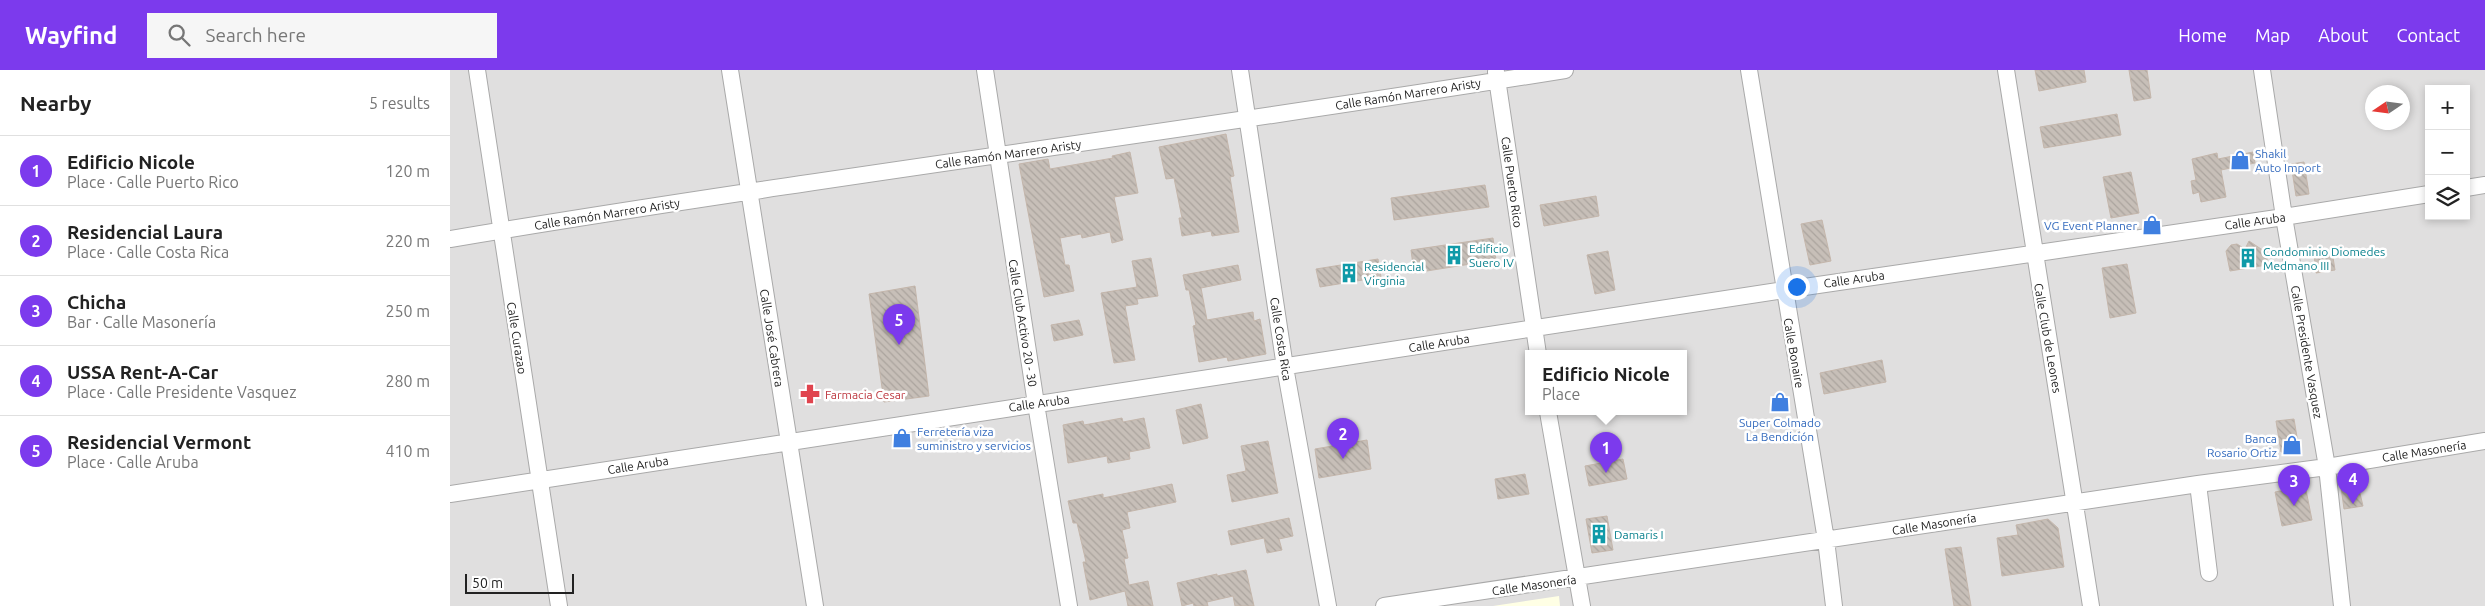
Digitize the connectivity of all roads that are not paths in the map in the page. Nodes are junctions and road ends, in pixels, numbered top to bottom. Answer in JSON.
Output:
{"nodes":[{"id":1,"x":477,"y":70,"type":"edge"},
{"id":2,"x":730,"y":70,"type":"edge"},
{"id":3,"x":985,"y":70,"type":"edge"},
{"id":4,"x":1240,"y":70,"type":"edge"},
{"id":5,"x":1565,"y":70,"type":"edge"},
{"id":6,"x":1749,"y":70,"type":"edge"},
{"id":7,"x":2006,"y":70,"type":"edge"},
{"id":8,"x":2262,"y":70,"type":"edge"},
{"id":9,"x":1496,"y":76,"type":"edge"},
{"id":10,"x":1248,"y":118,"type":"junction"},
{"id":11,"x":998,"y":156,"type":"junction"},
{"id":12,"x":2485,"y":184,"type":"edge"},
{"id":13,"x":2470,"y":187,"type":"edge"},
{"id":14,"x":748,"y":191,"type":"junction"},
{"id":15,"x":2425,"y":195,"type":"edge"},
{"id":16,"x":2284,"y":217,"type":"junction"},
{"id":17,"x":501,"y":231,"type":"junction"},
{"id":18,"x":450,"y":239,"type":"edge"},
{"id":19,"x":2034,"y":254,"type":"junction"},
{"id":20,"x":1784,"y":290,"type":"junction"},
{"id":21,"x":1534,"y":328,"type":"junction"},
{"id":22,"x":1537,"y":350,"type":"edge"},
{"id":23,"x":1285,"y":367,"type":"junction"},
{"id":24,"x":1036,"y":404,"type":"junction"},
{"id":25,"x":1549,"y":415,"type":"edge"},
{"id":26,"x":789,"y":441,"type":"junction"},
{"id":27,"x":2485,"y":441,"type":"edge"},
{"id":28,"x":2327,"y":467,"type":"junction"},
{"id":29,"x":539,"y":480,"type":"junction"},
{"id":30,"x":2198,"y":484,"type":"junction"},
{"id":31,"x":450,"y":494,"type":"edge"},
{"id":32,"x":2076,"y":503,"type":"junction"},
{"id":33,"x":1826,"y":540,"type":"junction"},
{"id":34,"x":2209,"y":573,"type":"dead end"},
{"id":35,"x":1578,"y":578,"type":"junction"},
{"id":36,"x":559,"y":606,"type":"edge"},
{"id":37,"x":815,"y":606,"type":"edge"},
{"id":38,"x":1070,"y":606,"type":"edge"},
{"id":39,"x":1328,"y":606,"type":"edge"},
{"id":40,"x":1384,"y":606,"type":"edge"},
{"id":41,"x":1582,"y":606,"type":"edge"},
{"id":42,"x":1834,"y":606,"type":"edge"},
{"id":43,"x":2091,"y":606,"type":"edge"},
{"id":44,"x":2342,"y":606,"type":"edge"}],
"edges":[{"from":1,"to":17,"type":"street","name":"Calle Curazao"},
{"from":2,"to":14,"type":"street","name":"Calle José Cabrera"},
{"from":3,"to":11,"type":"street","name":"Calle Club Activo 20 - 30"},
{"from":4,"to":10,"type":"street","name":"Calle Costa Rica"},
{"from":5,"to":9,"type":"street","name":"Calle Ramón Marrero Aristy"},
{"from":6,"to":20,"type":"street","name":"Calle Bonaire"},
{"from":7,"to":19,"type":"street","name":"Calle Club de Leones"},
{"from":8,"to":16,"type":"street","name":"Calle Presidente Vasquez"},
{"from":9,"to":10,"type":"street","name":"Calle Ramón Marrero Aristy"},
{"from":9,"to":21,"type":"street","name":"Calle Puerto Rico"},
{"from":10,"to":11,"type":"street","name":"Calle Ramón Marrero Aristy"},
{"from":10,"to":23,"type":"street","name":"Calle Costa Rica"},
{"from":11,"to":14,"type":"street","name":"Calle Ramón Marrero Aristy"},
{"from":11,"to":24,"type":"street","name":"Calle Club Activo 20 - 30"},
{"from":12,"to":13,"type":"street"},
{"from":14,"to":17,"type":"street","name":"Calle Ramón Marrero Aristy"},
{"from":14,"to":26,"type":"street","name":"Calle José Cabrera"},
{"from":15,"to":16,"type":"street","name":"Calle Aruba"},
{"from":16,"to":19,"type":"street","name":"Calle Aruba"},
{"from":16,"to":28,"type":"street","name":"Calle Presidente Vasquez"},
{"from":17,"to":18,"type":"street","name":"Calle Ramón Marrero Aristy"},
{"from":17,"to":29,"type":"street","name":"Calle Curazao"},
{"from":19,"to":20,"type":"street","name":"Calle Aruba"},
{"from":19,"to":32,"type":"street","name":"Calle Club de Leones"},
{"from":20,"to":21,"type":"street","name":"Calle Aruba"},
{"from":20,"to":33,"type":"street","name":"Calle Bonaire"},
{"from":21,"to":22,"type":"street","name":"Calle Puerto Rico"},
{"from":21,"to":23,"type":"street","name":"Calle Aruba"},
{"from":23,"to":24,"type":"street","name":"Calle Aruba"},
{"from":23,"to":39,"type":"street","name":"Calle Costa Rica"},
{"from":24,"to":26,"type":"street","name":"Calle Aruba"},
{"from":24,"to":38,"type":"street","name":"Calle Club Activo 20 - 30"},
{"from":25,"to":35,"type":"street"},
{"from":26,"to":29,"type":"street","name":"Calle Aruba"},
{"from":26,"to":37,"type":"street","name":"Calle José Cabrera"},
{"from":27,"to":28,"type":"street","name":"Calle Masonería"},
{"from":28,"to":30,"type":"street","name":"Calle Masonería"},
{"from":28,"to":44,"type":"street","name":"Calle Presidente Vasquez"},
{"from":29,"to":31,"type":"street","name":"Calle Aruba"},
{"from":29,"to":36,"type":"street","name":"Calle Curazao"},
{"from":30,"to":32,"type":"street","name":"Calle Masonería"},
{"from":30,"to":34,"type":"street"},
{"from":32,"to":33,"type":"street","name":"Calle Masonería"},
{"from":32,"to":43,"type":"street","name":"Calle Club de Leones"},
{"from":33,"to":35,"type":"street","name":"Calle Masonería"},
{"from":33,"to":42,"type":"street","name":"Calle Bonaire"},
{"from":35,"to":40,"type":"street","name":"Calle Masonería"},
{"from":35,"to":41,"type":"street"}]}
